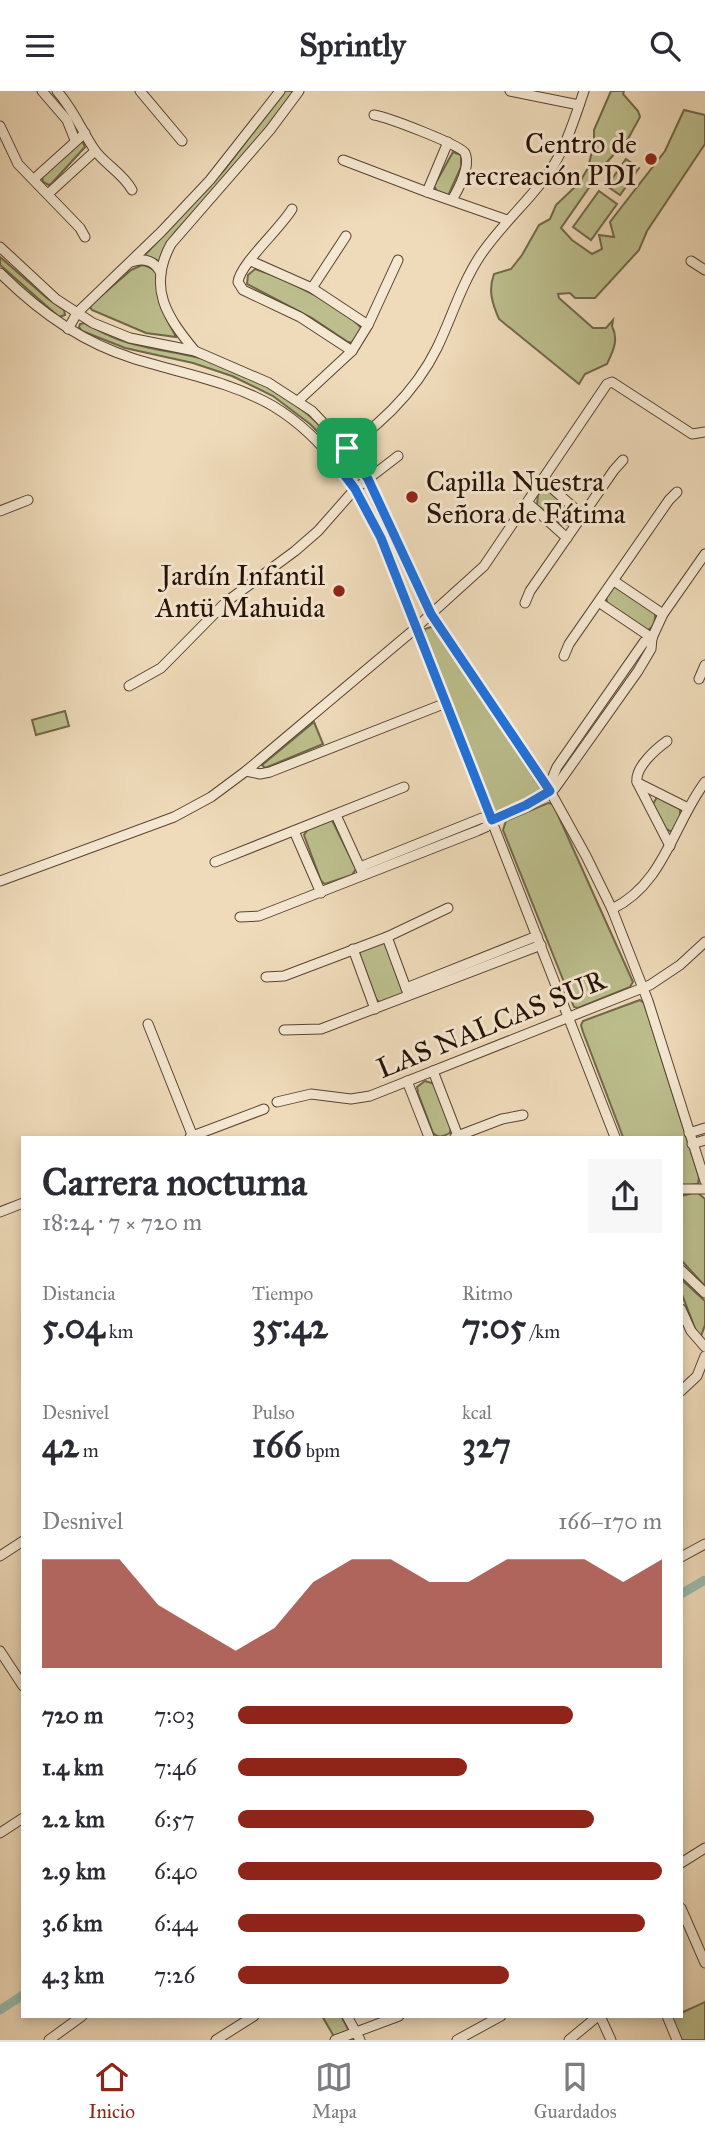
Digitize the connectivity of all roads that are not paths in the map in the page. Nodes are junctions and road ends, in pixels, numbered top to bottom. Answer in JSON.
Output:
{"nodes":[{"id":1,"x":42,"y":91,"type":"edge"},
{"id":2,"x":57,"y":91,"type":"edge"},
{"id":3,"x":140,"y":91,"type":"edge"},
{"id":4,"x":280,"y":91,"type":"edge"},
{"id":5,"x":299,"y":91,"type":"edge"},
{"id":6,"x":510,"y":91,"type":"edge"},
{"id":7,"x":584,"y":91,"type":"edge"},
{"id":8,"x":579,"y":104,"type":"junction"},
{"id":9,"x":374,"y":115,"type":"dead end"},
{"id":10,"x":0,"y":126,"type":"edge"},
{"id":11,"x":85,"y":133,"type":"junction"},
{"id":12,"x":75,"y":140,"type":"junction"},
{"id":13,"x":182,"y":141,"type":"dead end"},
{"id":14,"x":448,"y":142,"type":"junction"},
{"id":15,"x":95,"y":151,"type":"junction"},
{"id":16,"x":343,"y":159,"type":"dead end"},
{"id":17,"x":34,"y":179,"type":"junction"},
{"id":18,"x":132,"y":190,"type":"dead end"},
{"id":19,"x":427,"y":192,"type":"junction"},
{"id":20,"x":48,"y":194,"type":"junction"},
{"id":21,"x":452,"y":200,"type":"junction"},
{"id":22,"x":292,"y":209,"type":"dead end"},
{"id":23,"x":507,"y":220,"type":"junction"},
{"id":24,"x":346,"y":236,"type":"dead end"},
{"id":25,"x":85,"y":237,"type":"dead end"},
{"id":26,"x":0,"y":247,"type":"edge"},
{"id":27,"x":251,"y":261,"type":"junction"},
{"id":28,"x":398,"y":261,"type":"dead end"},
{"id":29,"x":691,"y":261,"type":"dead end"},
{"id":30,"x":130,"y":262,"type":"junction"},
{"id":31,"x":705,"y":270,"type":"edge"},
{"id":32,"x":0,"y":273,"type":"edge"},
{"id":33,"x":161,"y":274,"type":"junction"},
{"id":34,"x":312,"y":288,"type":"junction"},
{"id":35,"x":77,"y":313,"type":"junction"},
{"id":36,"x":368,"y":325,"type":"junction"},
{"id":37,"x":68,"y":329,"type":"junction"},
{"id":38,"x":195,"y":351,"type":"junction"},
{"id":39,"x":352,"y":351,"type":"junction"},
{"id":40,"x":298,"y":401,"type":"junction"},
{"id":41,"x":705,"y":432,"type":"edge"},
{"id":42,"x":347,"y":448,"type":"junction"},
{"id":43,"x":398,"y":456,"type":"dead end"},
{"id":44,"x":331,"y":457,"type":"junction"},
{"id":45,"x":623,"y":460,"type":"dead end"},
{"id":46,"x":368,"y":479,"type":"junction"},
{"id":47,"x":542,"y":480,"type":"junction"},
{"id":48,"x":355,"y":489,"type":"junction"},
{"id":49,"x":677,"y":492,"type":"dead end"},
{"id":50,"x":27,"y":501,"type":"dead end"},
{"id":51,"x":528,"y":503,"type":"junction"},
{"id":52,"x":0,"y":511,"type":"edge"},
{"id":53,"x":583,"y":516,"type":"junction"},
{"id":54,"x":567,"y":538,"type":"junction"},
{"id":55,"x":705,"y":554,"type":"edge"},
{"id":56,"x":614,"y":582,"type":"junction"},
{"id":57,"x":525,"y":603,"type":"dead end"},
{"id":58,"x":600,"y":603,"type":"junction"},
{"id":59,"x":431,"y":614,"type":"junction"},
{"id":60,"x":663,"y":614,"type":"junction"},
{"id":61,"x":416,"y":627,"type":"junction"},
{"id":62,"x":652,"y":638,"type":"junction"},
{"id":63,"x":564,"y":656,"type":"dead end"},
{"id":64,"x":705,"y":665,"type":"edge"},
{"id":65,"x":699,"y":679,"type":"dead end"},
{"id":66,"x":129,"y":686,"type":"dead end"},
{"id":67,"x":446,"y":703,"type":"junction"},
{"id":68,"x":667,"y":741,"type":"dead end"},
{"id":69,"x":246,"y":771,"type":"junction"},
{"id":70,"x":637,"y":782,"type":"junction"},
{"id":71,"x":705,"y":782,"type":"edge"},
{"id":72,"x":404,"y":787,"type":"dead end"},
{"id":73,"x":550,"y":791,"type":"junction"},
{"id":74,"x":688,"y":807,"type":"junction"},
{"id":75,"x":336,"y":815,"type":"junction"},
{"id":76,"x":492,"y":820,"type":"junction"},
{"id":77,"x":295,"y":831,"type":"junction"},
{"id":78,"x":670,"y":846,"type":"junction"},
{"id":79,"x":215,"y":862,"type":"dead end"},
{"id":80,"x":362,"y":872,"type":"junction"},
{"id":81,"x":0,"y":881,"type":"edge"},
{"id":82,"x":321,"y":893,"type":"junction"},
{"id":83,"x":448,"y":908,"type":"dead end"},
{"id":84,"x":611,"y":909,"type":"junction"},
{"id":85,"x":240,"y":917,"type":"dead end"},
{"id":86,"x":387,"y":937,"type":"junction"},
{"id":87,"x":539,"y":941,"type":"junction"},
{"id":88,"x":705,"y":941,"type":"edge"},
{"id":89,"x":353,"y":949,"type":"junction"},
{"id":90,"x":266,"y":977,"type":"dead end"},
{"id":91,"x":643,"y":988,"type":"junction"},
{"id":92,"x":407,"y":992,"type":"junction"},
{"id":93,"x":376,"y":1009,"type":"junction"},
{"id":94,"x":569,"y":1017,"type":"junction"},
{"id":95,"x":148,"y":1024,"type":"dead end"},
{"id":96,"x":284,"y":1030,"type":"dead end"},
{"id":97,"x":433,"y":1071,"type":"junction"},
{"id":98,"x":407,"y":1081,"type":"junction"},
{"id":99,"x":278,"y":1102,"type":"dead end"},
{"id":100,"x":264,"y":1109,"type":"dead end"},
{"id":101,"x":523,"y":1115,"type":"dead end"},
{"id":102,"x":705,"y":1128,"type":"edge"},
{"id":103,"x":689,"y":1133,"type":"junction"},
{"id":104,"x":191,"y":1136,"type":"edge"},
{"id":105,"x":194,"y":1136,"type":"edge"},
{"id":106,"x":429,"y":1136,"type":"edge"},
{"id":107,"x":457,"y":1136,"type":"edge"},
{"id":108,"x":460,"y":1136,"type":"edge"},
{"id":109,"x":615,"y":1136,"type":"edge"},
{"id":110,"x":705,"y":1140,"type":"edge"},
{"id":111,"x":692,"y":1144,"type":"junction"},
{"id":112,"x":705,"y":1181,"type":"edge"},
{"id":113,"x":683,"y":1189,"type":"edge"},
{"id":114,"x":705,"y":1189,"type":"edge"},
{"id":115,"x":21,"y":1204,"type":"edge"},
{"id":116,"x":0,"y":1212,"type":"edge"},
{"id":117,"x":683,"y":1272,"type":"edge"},
{"id":118,"x":705,"y":1293,"type":"edge"},
{"id":119,"x":684,"y":1326,"type":"edge"},
{"id":120,"x":705,"y":1347,"type":"edge"},
{"id":121,"x":705,"y":1356,"type":"edge"},
{"id":122,"x":683,"y":1389,"type":"edge"},
{"id":123,"x":21,"y":1542,"type":"edge"},
{"id":124,"x":705,"y":1544,"type":"edge"},
{"id":125,"x":0,"y":1556,"type":"edge"},
{"id":126,"x":683,"y":1556,"type":"edge"},
{"id":127,"x":0,"y":1651,"type":"edge"},
{"id":128,"x":21,"y":1683,"type":"edge"},
{"id":129,"x":21,"y":1819,"type":"edge"},
{"id":130,"x":0,"y":1833,"type":"edge"},
{"id":131,"x":705,"y":1848,"type":"edge"},
{"id":132,"x":683,"y":1862,"type":"edge"},
{"id":133,"x":683,"y":1913,"type":"edge"},
{"id":134,"x":705,"y":1963,"type":"edge"},
{"id":135,"x":79,"y":2018,"type":"edge"},
{"id":136,"x":251,"y":2018,"type":"edge"},
{"id":137,"x":348,"y":2018,"type":"edge"},
{"id":138,"x":395,"y":2018,"type":"edge"},
{"id":139,"x":497,"y":2018,"type":"edge"},
{"id":140,"x":596,"y":2018,"type":"edge"},
{"id":141,"x":600,"y":2018,"type":"edge"},
{"id":142,"x":668,"y":2018,"type":"edge"},
{"id":143,"x":358,"y":2036,"type":"edge"},
{"id":144,"x":49,"y":2040,"type":"edge"},
{"id":145,"x":216,"y":2040,"type":"edge"},
{"id":146,"x":335,"y":2040,"type":"edge"},
{"id":147,"x":457,"y":2040,"type":"edge"},
{"id":148,"x":569,"y":2040,"type":"edge"},
{"id":149,"x":611,"y":2040,"type":"edge"},
{"id":150,"x":677,"y":2040,"type":"edge"}],
"edges":[{"from":1,"to":12,"type":"street"},
{"from":2,"to":11,"type":"street"},
{"from":3,"to":13,"type":"street"},
{"from":4,"to":30,"type":"street"},
{"from":5,"to":33,"type":"street"},
{"from":6,"to":8,"type":"street"},
{"from":7,"to":8,"type":"street"},
{"from":8,"to":23,"type":"street"},
{"from":9,"to":14,"type":"street"},
{"from":10,"to":17,"type":"street"},
{"from":11,"to":12,"type":"street"},
{"from":11,"to":15,"type":"street"},
{"from":12,"to":17,"type":"street"},
{"from":14,"to":19,"type":"street"},
{"from":14,"to":21,"type":"street"},
{"from":15,"to":18,"type":"street"},
{"from":15,"to":20,"type":"street"},
{"from":16,"to":19,"type":"street"},
{"from":17,"to":20,"type":"street"},
{"from":19,"to":21,"type":"street"},
{"from":20,"to":25,"type":"street"},
{"from":21,"to":23,"type":"street"},
{"from":22,"to":27,"type":"street"},
{"from":23,"to":42,"type":"street"},
{"from":24,"to":34,"type":"street"},
{"from":26,"to":35,"type":"street"},
{"from":27,"to":34,"type":"street"},
{"from":27,"to":39,"type":"street"},
{"from":28,"to":36,"type":"street"},
{"from":29,"to":31,"type":"street"},
{"from":30,"to":33,"type":"street"},
{"from":30,"to":35,"type":"street"},
{"from":32,"to":37,"type":"street"},
{"from":33,"to":38,"type":"street"},
{"from":34,"to":36,"type":"street"},
{"from":35,"to":37,"type":"street"},
{"from":35,"to":38,"type":"street"},
{"from":36,"to":39,"type":"street"},
{"from":37,"to":44,"type":"street"},
{"from":38,"to":40,"type":"street"},
{"from":39,"to":40,"type":"street"},
{"from":40,"to":42,"type":"street"},
{"from":41,"to":47,"type":"street"},
{"from":42,"to":44,"type":"street"},
{"from":42,"to":46,"type":"street"},
{"from":43,"to":46,"type":"street"},
{"from":44,"to":48,"type":"street"},
{"from":45,"to":53,"type":"street"},
{"from":46,"to":48,"type":"street"},
{"from":46,"to":59,"type":"street"},
{"from":47,"to":51,"type":"street"},
{"from":47,"to":53,"type":"street"},
{"from":48,"to":61,"type":"street"},
{"from":48,"to":66,"type":"street"},
{"from":49,"to":56,"type":"street"},
{"from":50,"to":52,"type":"street"},
{"from":51,"to":54,"type":"street"},
{"from":51,"to":59,"type":"street"},
{"from":53,"to":54,"type":"street"},
{"from":54,"to":57,"type":"street"},
{"from":55,"to":60,"type":"street"},
{"from":56,"to":58,"type":"street"},
{"from":56,"to":60,"type":"street"},
{"from":58,"to":62,"type":"street"},
{"from":58,"to":63,"type":"street"},
{"from":59,"to":61,"type":"street"},
{"from":59,"to":73,"type":"street"},
{"from":60,"to":62,"type":"street"},
{"from":61,"to":67,"type":"street"},
{"from":61,"to":69,"type":"street"},
{"from":62,"to":73,"type":"street"},
{"from":64,"to":65,"type":"street"},
{"from":67,"to":69,"type":"street"},
{"from":67,"to":76,"type":"street"},
{"from":68,"to":70,"type":"street"},
{"from":69,"to":81,"type":"street"},
{"from":70,"to":74,"type":"street"},
{"from":70,"to":78,"type":"street"},
{"from":71,"to":74,"type":"street"},
{"from":72,"to":75,"type":"street"},
{"from":73,"to":76,"type":"street"},
{"from":73,"to":84,"type":"street"},
{"from":74,"to":78,"type":"street"},
{"from":75,"to":77,"type":"street"},
{"from":75,"to":80,"type":"street"},
{"from":76,"to":80,"type":"street"},
{"from":76,"to":87,"type":"street"},
{"from":77,"to":79,"type":"street"},
{"from":77,"to":82,"type":"street"},
{"from":78,"to":84,"type":"street"},
{"from":80,"to":82,"type":"street"},
{"from":82,"to":85,"type":"street"},
{"from":83,"to":86,"type":"street"},
{"from":84,"to":91,"type":"street"},
{"from":86,"to":89,"type":"street"},
{"from":86,"to":92,"type":"street"},
{"from":87,"to":92,"type":"street"},
{"from":87,"to":94,"type":"street"},
{"from":88,"to":91,"type":"street","name":"LAS NALCAS SUR"},
{"from":89,"to":90,"type":"street"},
{"from":89,"to":93,"type":"street"},
{"from":91,"to":94,"type":"street","name":"LAS NALCAS SUR"},
{"from":91,"to":103,"type":"street"},
{"from":92,"to":93,"type":"street"},
{"from":93,"to":96,"type":"street"},
{"from":94,"to":97,"type":"street","name":"LAS NALCAS SUR"},
{"from":94,"to":109,"type":"street"},
{"from":95,"to":104,"type":"street"},
{"from":97,"to":98,"type":"street","name":"LAS NALCAS SUR"},
{"from":97,"to":107,"type":"street"},
{"from":98,"to":99,"type":"street","name":"LAS NALCAS SUR"},
{"from":98,"to":106,"type":"street"},
{"from":100,"to":105,"type":"street"},
{"from":101,"to":108,"type":"street"},
{"from":102,"to":103,"type":"street"},
{"from":103,"to":111,"type":"street"},
{"from":110,"to":111,"type":"street"},
{"from":111,"to":112,"type":"street"},
{"from":113,"to":114,"type":"street"},
{"from":115,"to":116,"type":"street"},
{"from":117,"to":118,"type":"street"},
{"from":119,"to":120,"type":"street"},
{"from":121,"to":122,"type":"street"},
{"from":123,"to":125,"type":"street"},
{"from":124,"to":126,"type":"street"},
{"from":127,"to":128,"type":"street"},
{"from":129,"to":130,"type":"street"},
{"from":131,"to":132,"type":"street"},
{"from":133,"to":134,"type":"street"},
{"from":135,"to":144,"type":"street"},
{"from":136,"to":145,"type":"street"},
{"from":137,"to":143,"type":"street"},
{"from":138,"to":143,"type":"street"},
{"from":139,"to":147,"type":"street"},
{"from":140,"to":148,"type":"street"},
{"from":141,"to":149,"type":"street"},
{"from":142,"to":150,"type":"street"},
{"from":143,"to":146,"type":"street"}]}
